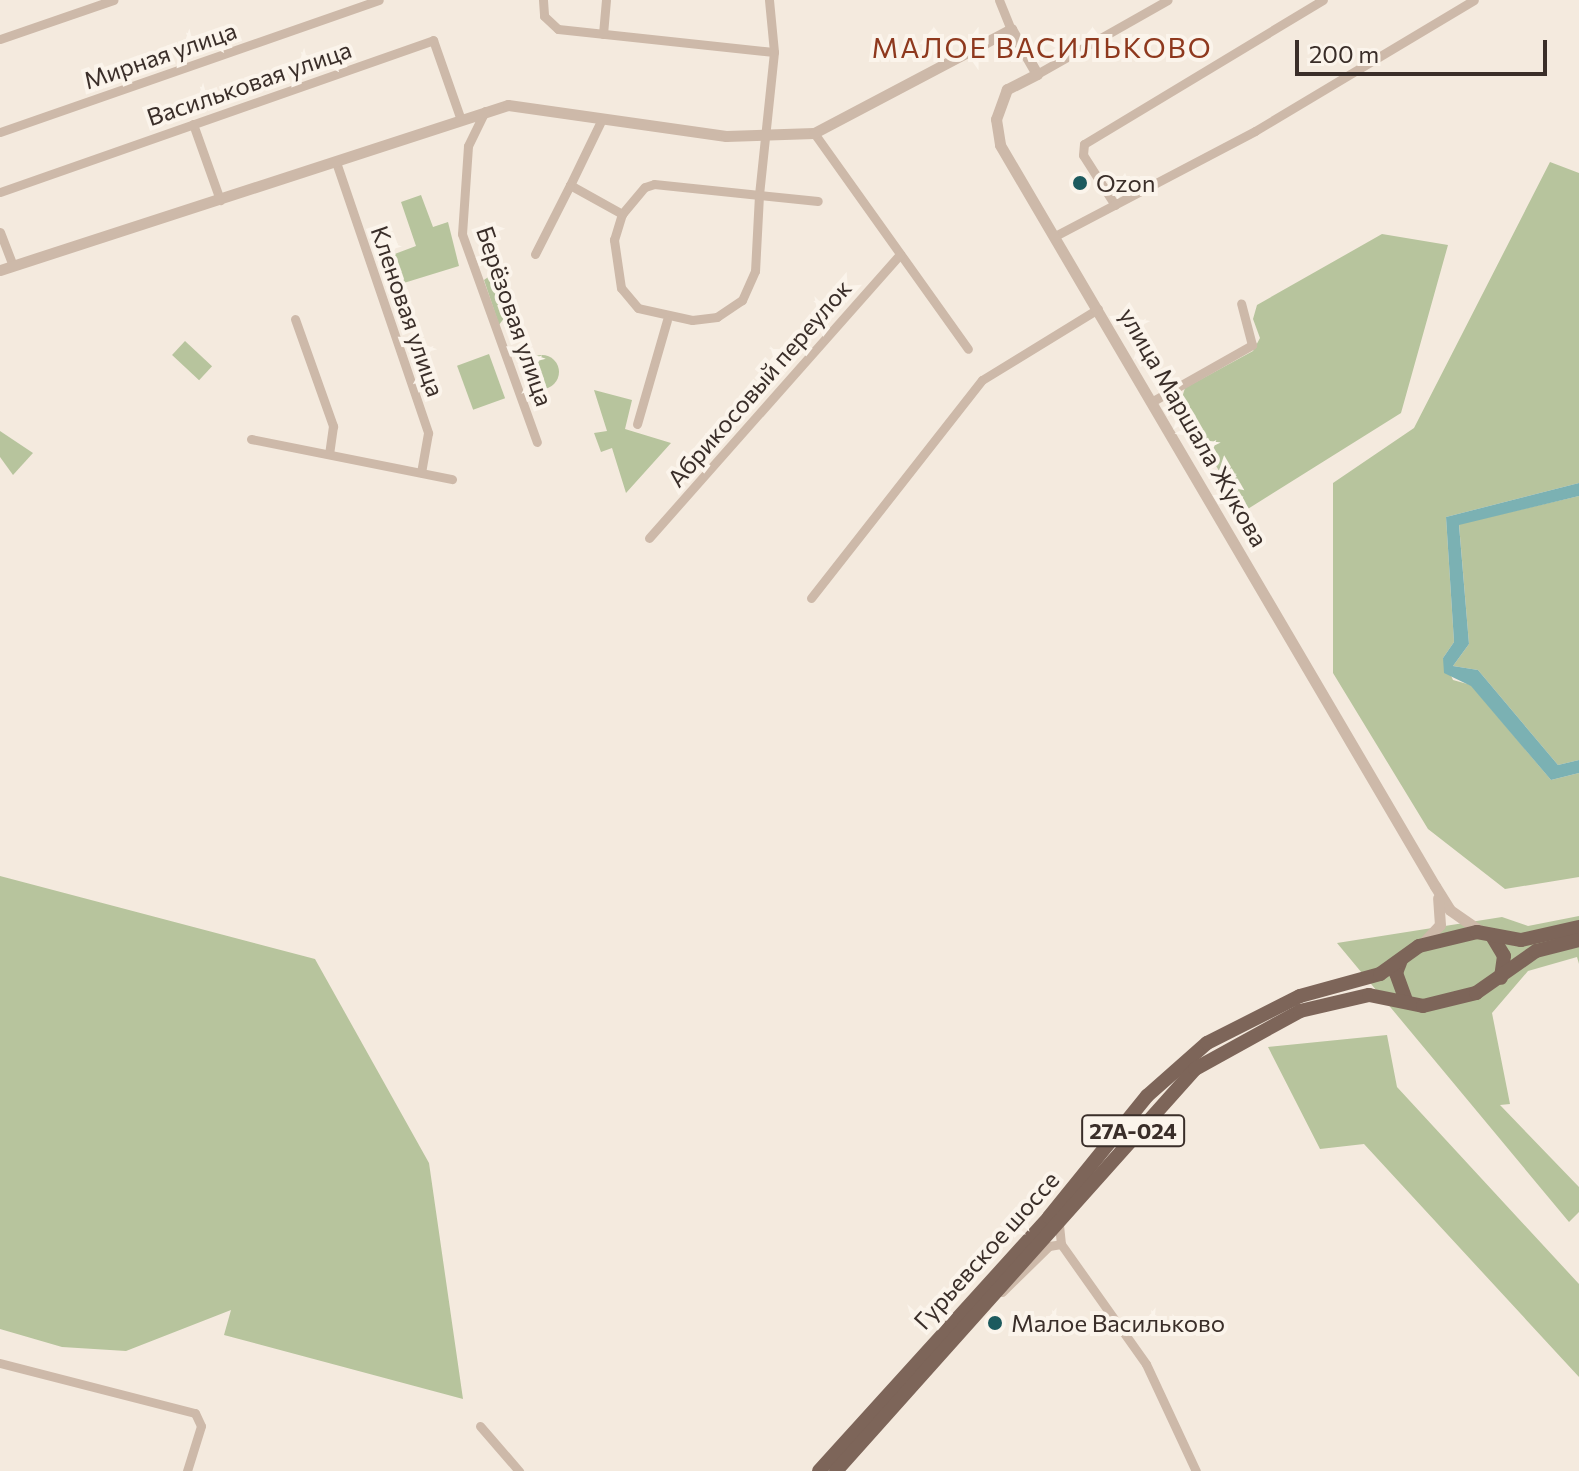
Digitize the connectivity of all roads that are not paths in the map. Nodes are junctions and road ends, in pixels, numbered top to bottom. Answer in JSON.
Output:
{"nodes":[{"id":1,"x":113,"y":0,"type":"edge"},
{"id":2,"x":379,"y":0,"type":"edge"},
{"id":3,"x":543,"y":0,"type":"edge"},
{"id":4,"x":606,"y":0,"type":"edge"},
{"id":5,"x":769,"y":0,"type":"edge"},
{"id":6,"x":999,"y":0,"type":"edge"},
{"id":7,"x":1168,"y":0,"type":"edge"},
{"id":8,"x":1323,"y":0,"type":"edge"},
{"id":9,"x":1474,"y":0,"type":"edge"},
{"id":10,"x":1011,"y":29,"type":"junction"},
{"id":11,"x":603,"y":34,"type":"junction"},
{"id":12,"x":0,"y":39,"type":"edge"},
{"id":13,"x":774,"y":52,"type":"junction"},
{"id":14,"x":1037,"y":74,"type":"junction"},
{"id":15,"x":485,"y":111,"type":"junction"},
{"id":16,"x":461,"y":120,"type":"junction"},
{"id":17,"x":601,"y":121,"type":"junction"},
{"id":18,"x":193,"y":124,"type":"junction"},
{"id":19,"x":0,"y":132,"type":"edge"},
{"id":20,"x":814,"y":133,"type":"junction"},
{"id":21,"x":765,"y":137,"type":"junction"},
{"id":22,"x":337,"y":165,"type":"junction"},
{"id":23,"x":570,"y":185,"type":"junction"},
{"id":24,"x":0,"y":192,"type":"edge"},
{"id":25,"x":759,"y":195,"type":"junction"},
{"id":26,"x":220,"y":200,"type":"junction"},
{"id":27,"x":818,"y":201,"type":"dead end"},
{"id":28,"x":1115,"y":205,"type":"junction"},
{"id":29,"x":622,"y":214,"type":"junction"},
{"id":30,"x":0,"y":232,"type":"edge"},
{"id":31,"x":1055,"y":236,"type":"junction"},
{"id":32,"x":535,"y":254,"type":"dead end"},
{"id":33,"x":900,"y":254,"type":"junction"},
{"id":34,"x":13,"y":266,"type":"junction"},
{"id":35,"x":0,"y":270,"type":"edge"},
{"id":36,"x":1241,"y":303,"type":"dead end"},
{"id":37,"x":1098,"y":309,"type":"junction"},
{"id":38,"x":295,"y":319,"type":"dead end"},
{"id":39,"x":667,"y":320,"type":"junction"},
{"id":40,"x":968,"y":349,"type":"dead end"},
{"id":41,"x":1153,"y":401,"type":"junction"},
{"id":42,"x":637,"y":424,"type":"dead end"},
{"id":43,"x":251,"y":439,"type":"dead end"},
{"id":44,"x":537,"y":442,"type":"dead end"},
{"id":45,"x":329,"y":453,"type":"junction"},
{"id":46,"x":421,"y":472,"type":"junction"},
{"id":47,"x":452,"y":479,"type":"dead end"},
{"id":48,"x":649,"y":538,"type":"dead end"},
{"id":49,"x":811,"y":598,"type":"dead end"},
{"id":50,"x":1435,"y":886,"type":"junction"},
{"id":51,"x":1579,"y":927,"type":"edge"},
{"id":52,"x":1488,"y":934,"type":"junction"},
{"id":53,"x":1579,"y":940,"type":"edge"},
{"id":54,"x":1419,"y":946,"type":"junction"},
{"id":55,"x":1401,"y":959,"type":"junction"},
{"id":56,"x":1501,"y":978,"type":"junction"},
{"id":57,"x":1406,"y":1000,"type":"junction"},
{"id":58,"x":1059,"y":1225,"type":"junction"},
{"id":59,"x":1061,"y":1244,"type":"junction"},
{"id":60,"x":1002,"y":1292,"type":"junction"},
{"id":61,"x":0,"y":1363,"type":"edge"},
{"id":62,"x":480,"y":1426,"type":"dead end"},
{"id":63,"x":187,"y":1471,"type":"edge"},
{"id":64,"x":519,"y":1471,"type":"edge"},
{"id":65,"x":819,"y":1471,"type":"edge"},
{"id":66,"x":836,"y":1471,"type":"edge"},
{"id":67,"x":1196,"y":1471,"type":"edge"}],
"edges":[{"from":1,"to":12,"type":"street"},
{"from":2,"to":19,"type":"street","name":"Мирная улица"},
{"from":3,"to":11,"type":"street"},
{"from":4,"to":11,"type":"street"},
{"from":5,"to":13,"type":"street"},
{"from":6,"to":10,"type":"street"},
{"from":7,"to":14,"type":"street"},
{"from":8,"to":28,"type":"street"},
{"from":9,"to":28,"type":"street"},
{"from":10,"to":14,"type":"street"},
{"from":10,"to":20,"type":"street"},
{"from":11,"to":13,"type":"street"},
{"from":13,"to":21,"type":"street"},
{"from":14,"to":31,"type":"street","name":"улица Маршала Жукова"},
{"from":15,"to":16,"type":"street"},
{"from":15,"to":17,"type":"street"},
{"from":15,"to":44,"type":"street","name":"Берёзовая улица"},
{"from":16,"to":18,"type":"street","name":"Васильковая улица"},
{"from":16,"to":22,"type":"street"},
{"from":17,"to":21,"type":"street"},
{"from":17,"to":23,"type":"street"},
{"from":18,"to":24,"type":"street","name":"Васильковая улица"},
{"from":18,"to":26,"type":"street"},
{"from":20,"to":21,"type":"street"},
{"from":20,"to":33,"type":"street"},
{"from":21,"to":25,"type":"street"},
{"from":22,"to":26,"type":"street"},
{"from":22,"to":46,"type":"street","name":"Кленовая улица"},
{"from":23,"to":29,"type":"street"},
{"from":23,"to":32,"type":"street"},
{"from":25,"to":27,"type":"street"},
{"from":25,"to":29,"type":"street"},
{"from":25,"to":39,"type":"street"},
{"from":26,"to":34,"type":"street"},
{"from":28,"to":31,"type":"street"},
{"from":29,"to":39,"type":"street"},
{"from":30,"to":34,"type":"street"},
{"from":31,"to":37,"type":"street","name":"улица Маршала Жукова"},
{"from":33,"to":40,"type":"street"},
{"from":33,"to":48,"type":"street","name":"Абрикосовый переулок"},
{"from":34,"to":35,"type":"street"},
{"from":36,"to":41,"type":"street"},
{"from":37,"to":41,"type":"street","name":"улица Маршала Жукова"},
{"from":37,"to":49,"type":"street"},
{"from":38,"to":45,"type":"street"},
{"from":39,"to":42,"type":"street"},
{"from":41,"to":50,"type":"street","name":"улица Маршала Жукова"},
{"from":43,"to":45,"type":"street"},
{"from":45,"to":46,"type":"street"},
{"from":46,"to":47,"type":"street"},
{"from":50,"to":52,"type":"street","name":"улица Маршала Жукова"},
{"from":50,"to":54,"type":"street","name":"улица Маршала Жукова"},
{"from":51,"to":52,"type":"main road","number":"27А-024"},
{"from":52,"to":54,"type":"main road","number":"27А-024"},
{"from":52,"to":56,"type":"main road"},
{"from":53,"to":56,"type":"main road","number":"27А-024"},
{"from":54,"to":55,"type":"main road","number":"27А-024"},
{"from":55,"to":57,"type":"main road"},
{"from":55,"to":65,"type":"main road","name":"Гурьевское шоссе","number":"27А-024"},
{"from":56,"to":57,"type":"main road","number":"27А-024"},
{"from":57,"to":58,"type":"main road","name":"Гурьевское шоссе","number":"27А-024"},
{"from":58,"to":59,"type":"street"},
{"from":58,"to":60,"type":"main road","name":"Гурьевское шоссе","number":"27А-024"},
{"from":59,"to":60,"type":"street"},
{"from":59,"to":67,"type":"street"},
{"from":60,"to":66,"type":"main road","name":"Гурьевское шоссе","number":"27А-024"},
{"from":61,"to":63,"type":"street"},
{"from":62,"to":64,"type":"street"}]}
